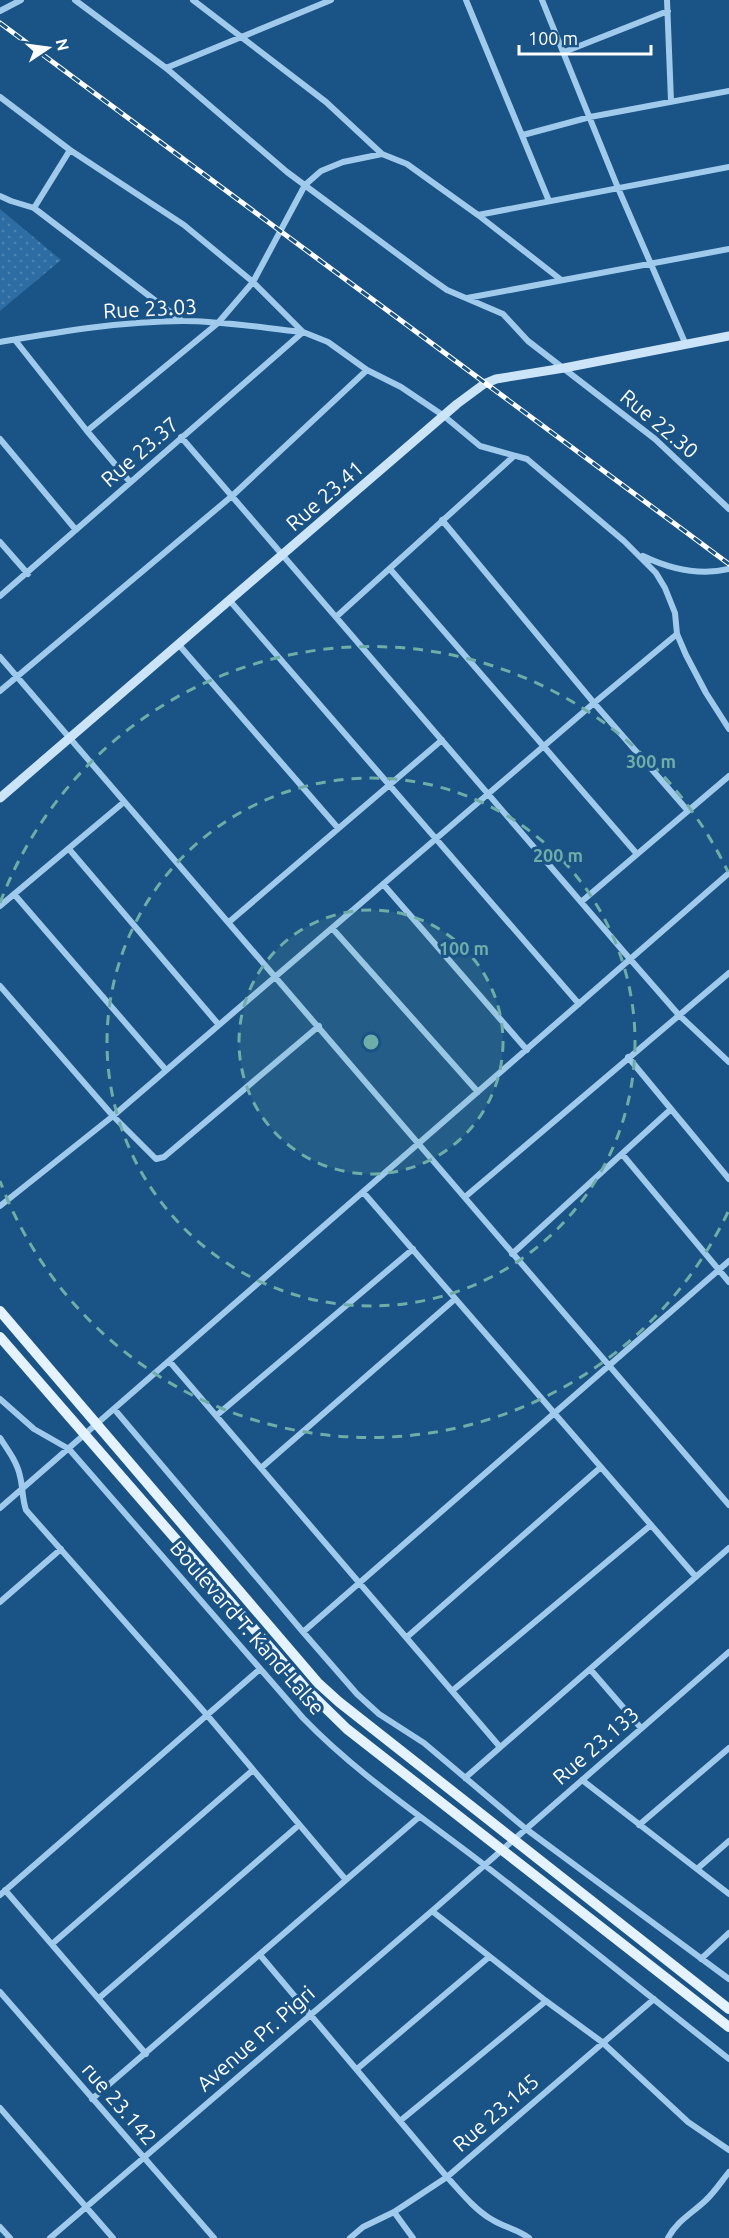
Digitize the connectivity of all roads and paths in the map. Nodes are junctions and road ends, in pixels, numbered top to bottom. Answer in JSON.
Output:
{"nodes":[{"id":1,"x":21,"y":0,"type":"edge"},
{"id":2,"x":75,"y":0,"type":"edge"},
{"id":3,"x":193,"y":0,"type":"edge"},
{"id":4,"x":331,"y":0,"type":"edge"},
{"id":5,"x":466,"y":0,"type":"edge"},
{"id":6,"x":543,"y":0,"type":"edge"},
{"id":7,"x":667,"y":0,"type":"edge"},
{"id":8,"x":315,"y":3,"type":"edge"},
{"id":9,"x":0,"y":11,"type":"edge"},
{"id":10,"x":668,"y":11,"type":"junction"},
{"id":11,"x":243,"y":36,"type":"junction"},
{"id":12,"x":564,"y":52,"type":"junction"},
{"id":13,"x":166,"y":68,"type":"junction"},
{"id":14,"x":729,"y":91,"type":"edge"},
{"id":15,"x":0,"y":97,"type":"edge"},
{"id":16,"x":672,"y":101,"type":"junction"},
{"id":17,"x":590,"y":117,"type":"junction"},
{"id":18,"x":524,"y":135,"type":"junction"},
{"id":19,"x":70,"y":150,"type":"junction"},
{"id":20,"x":382,"y":154,"type":"junction"},
{"id":21,"x":729,"y":166,"type":"edge"},
{"id":22,"x":305,"y":185,"type":"junction"},
{"id":23,"x":618,"y":188,"type":"junction"},
{"id":24,"x":0,"y":196,"type":"edge"},
{"id":25,"x":549,"y":201,"type":"junction"},
{"id":26,"x":34,"y":208,"type":"junction"},
{"id":27,"x":478,"y":215,"type":"junction"},
{"id":28,"x":729,"y":249,"type":"edge"},
{"id":29,"x":650,"y":264,"type":"junction"},
{"id":30,"x":560,"y":279,"type":"junction"},
{"id":31,"x":253,"y":282,"type":"junction"},
{"id":32,"x":465,"y":298,"type":"junction"},
{"id":33,"x":182,"y":321,"type":"junction"},
{"id":34,"x":218,"y":323,"type":"junction"},
{"id":35,"x":303,"y":332,"type":"junction"},
{"id":36,"x":729,"y":336,"type":"edge"},
{"id":37,"x":15,"y":340,"type":"junction"},
{"id":38,"x":0,"y":342,"type":"edge"},
{"id":39,"x":686,"y":345,"type":"junction"},
{"id":40,"x":564,"y":369,"type":"junction"},
{"id":41,"x":367,"y":370,"type":"junction"},
{"id":42,"x":444,"y":416,"type":"junction"},
{"id":43,"x":87,"y":431,"type":"junction"},
{"id":44,"x":181,"y":437,"type":"junction"},
{"id":45,"x":0,"y":439,"type":"edge"},
{"id":46,"x":514,"y":456,"type":"junction"},
{"id":47,"x":130,"y":482,"type":"junction"},
{"id":48,"x":232,"y":496,"type":"junction"},
{"id":49,"x":729,"y":509,"type":"edge"},
{"id":50,"x":442,"y":520,"type":"junction"},
{"id":51,"x":76,"y":530,"type":"junction"},
{"id":52,"x":0,"y":542,"type":"edge"},
{"id":53,"x":640,"y":555,"type":"junction"},
{"id":54,"x":283,"y":556,"type":"junction"},
{"id":55,"x":390,"y":569,"type":"junction"},
{"id":56,"x":729,"y":569,"type":"edge"},
{"id":57,"x":28,"y":574,"type":"junction"},
{"id":58,"x":0,"y":596,"type":"edge"},
{"id":59,"x":230,"y":601,"type":"junction"},
{"id":60,"x":336,"y":617,"type":"junction"},
{"id":61,"x":677,"y":634,"type":"junction"},
{"id":62,"x":179,"y":645,"type":"junction"},
{"id":63,"x":0,"y":657,"type":"edge"},
{"id":64,"x":17,"y":677,"type":"junction"},
{"id":65,"x":0,"y":691,"type":"edge"},
{"id":66,"x":594,"y":703,"type":"junction"},
{"id":67,"x":729,"y":729,"type":"edge"},
{"id":68,"x":69,"y":738,"type":"junction"},
{"id":69,"x":442,"y":740,"type":"junction"},
{"id":70,"x":543,"y":747,"type":"junction"},
{"id":71,"x":729,"y":776,"type":"edge"},
{"id":72,"x":389,"y":785,"type":"junction"},
{"id":73,"x":488,"y":794,"type":"junction"},
{"id":74,"x":0,"y":798,"type":"edge"},
{"id":75,"x":124,"y":802,"type":"junction"},
{"id":76,"x":688,"y":811,"type":"junction"},
{"id":77,"x":338,"y":828,"type":"junction"},
{"id":78,"x":436,"y":839,"type":"junction"},
{"id":79,"x":69,"y":849,"type":"junction"},
{"id":80,"x":637,"y":854,"type":"junction"},
{"id":81,"x":729,"y":873,"type":"edge"},
{"id":82,"x":383,"y":884,"type":"junction"},
{"id":83,"x":14,"y":894,"type":"junction"},
{"id":84,"x":581,"y":902,"type":"junction"},
{"id":85,"x":0,"y":906,"type":"edge"},
{"id":86,"x":229,"y":922,"type":"junction"},
{"id":87,"x":332,"y":928,"type":"junction"},
{"id":88,"x":630,"y":959,"type":"junction"},
{"id":89,"x":729,"y":973,"type":"edge"},
{"id":90,"x":275,"y":976,"type":"junction"},
{"id":91,"x":0,"y":986,"type":"edge"},
{"id":92,"x":579,"y":1004,"type":"junction"},
{"id":93,"x":678,"y":1014,"type":"junction"},
{"id":94,"x":219,"y":1025,"type":"junction"},
{"id":95,"x":319,"y":1026,"type":"junction"},
{"id":96,"x":527,"y":1050,"type":"junction"},
{"id":97,"x":628,"y":1057,"type":"junction"},
{"id":98,"x":729,"y":1062,"type":"edge"},
{"id":99,"x":166,"y":1070,"type":"junction"},
{"id":100,"x":478,"y":1092,"type":"junction"},
{"id":101,"x":670,"y":1110,"type":"junction"},
{"id":102,"x":113,"y":1116,"type":"junction"},
{"id":103,"x":418,"y":1144,"type":"junction"},
{"id":104,"x":622,"y":1154,"type":"junction"},
{"id":105,"x":729,"y":1179,"type":"edge"},
{"id":106,"x":363,"y":1192,"type":"junction"},
{"id":107,"x":465,"y":1197,"type":"junction"},
{"id":108,"x":0,"y":1206,"type":"edge"},
{"id":109,"x":413,"y":1250,"type":"junction"},
{"id":110,"x":512,"y":1254,"type":"junction"},
{"id":111,"x":729,"y":1261,"type":"edge"},
{"id":112,"x":719,"y":1270,"type":"junction"},
{"id":113,"x":729,"y":1282,"type":"edge"},
{"id":114,"x":455,"y":1299,"type":"junction"},
{"id":115,"x":0,"y":1311,"type":"edge"},
{"id":116,"x":0,"y":1337,"type":"edge"},
{"id":117,"x":170,"y":1362,"type":"junction"},
{"id":118,"x":609,"y":1366,"type":"junction"},
{"id":119,"x":0,"y":1399,"type":"edge"},
{"id":120,"x":115,"y":1410,"type":"junction"},
{"id":121,"x":554,"y":1413,"type":"junction"},
{"id":122,"x":217,"y":1415,"type":"junction"},
{"id":123,"x":98,"y":1425,"type":"junction"},
{"id":124,"x":85,"y":1436,"type":"junction"},
{"id":125,"x":0,"y":1438,"type":"edge"},
{"id":126,"x":69,"y":1449,"type":"junction"},
{"id":127,"x":601,"y":1467,"type":"junction"},
{"id":128,"x":261,"y":1468,"type":"junction"},
{"id":129,"x":22,"y":1490,"type":"junction"},
{"id":130,"x":729,"y":1505,"type":"edge"},
{"id":131,"x":0,"y":1508,"type":"edge"},
{"id":132,"x":651,"y":1525,"type":"junction"},
{"id":133,"x":729,"y":1548,"type":"edge"},
{"id":134,"x":61,"y":1549,"type":"junction"},
{"id":135,"x":696,"y":1577,"type":"junction"},
{"id":136,"x":360,"y":1583,"type":"junction"},
{"id":137,"x":0,"y":1602,"type":"edge"},
{"id":138,"x":303,"y":1632,"type":"junction"},
{"id":139,"x":406,"y":1637,"type":"junction"},
{"id":140,"x":729,"y":1652,"type":"edge"},
{"id":141,"x":260,"y":1669,"type":"junction"},
{"id":142,"x":590,"y":1669,"type":"junction"},
{"id":143,"x":452,"y":1691,"type":"junction"},
{"id":144,"x":207,"y":1715,"type":"junction"},
{"id":145,"x":641,"y":1728,"type":"junction"},
{"id":146,"x":500,"y":1747,"type":"junction"},
{"id":147,"x":729,"y":1748,"type":"edge"},
{"id":148,"x":253,"y":1770,"type":"junction"},
{"id":149,"x":465,"y":1778,"type":"junction"},
{"id":150,"x":582,"y":1780,"type":"junction"},
{"id":151,"x":419,"y":1817,"type":"junction"},
{"id":152,"x":299,"y":1825,"type":"junction"},
{"id":153,"x":639,"y":1825,"type":"junction"},
{"id":154,"x":526,"y":1829,"type":"junction"},
{"id":155,"x":513,"y":1840,"type":"junction"},
{"id":156,"x":729,"y":1841,"type":"edge"},
{"id":157,"x":503,"y":1850,"type":"junction"},
{"id":158,"x":484,"y":1865,"type":"junction"},
{"id":159,"x":698,"y":1869,"type":"junction"},
{"id":160,"x":346,"y":1880,"type":"junction"},
{"id":161,"x":2,"y":1893,"type":"edge"},
{"id":162,"x":729,"y":1894,"type":"edge"},
{"id":163,"x":432,"y":1911,"type":"junction"},
{"id":164,"x":729,"y":1933,"type":"edge"},
{"id":165,"x":52,"y":1944,"type":"junction"},
{"id":166,"x":260,"y":1955,"type":"junction"},
{"id":167,"x":489,"y":1957,"type":"junction"},
{"id":168,"x":701,"y":1959,"type":"junction"},
{"id":169,"x":729,"y":1979,"type":"edge"},
{"id":170,"x":0,"y":1992,"type":"edge"},
{"id":171,"x":99,"y":1998,"type":"junction"},
{"id":172,"x":654,"y":1999,"type":"junction"},
{"id":173,"x":546,"y":2001,"type":"junction"},
{"id":174,"x":729,"y":2009,"type":"edge"},
{"id":175,"x":310,"y":2014,"type":"junction"},
{"id":176,"x":729,"y":2027,"type":"edge"},
{"id":177,"x":602,"y":2042,"type":"junction"},
{"id":178,"x":146,"y":2054,"type":"junction"},
{"id":179,"x":729,"y":2059,"type":"edge"},
{"id":180,"x":357,"y":2069,"type":"junction"},
{"id":181,"x":92,"y":2099,"type":"junction"},
{"id":182,"x":0,"y":2108,"type":"edge"},
{"id":183,"x":400,"y":2121,"type":"junction"},
{"id":184,"x":729,"y":2150,"type":"edge"},
{"id":185,"x":144,"y":2157,"type":"junction"},
{"id":186,"x":729,"y":2172,"type":"edge"},
{"id":187,"x":447,"y":2177,"type":"junction"},
{"id":188,"x":87,"y":2206,"type":"junction"},
{"id":189,"x":394,"y":2212,"type":"junction"},
{"id":190,"x":0,"y":2227,"type":"edge"},
{"id":191,"x":10,"y":2238,"type":"edge"},
{"id":192,"x":50,"y":2238,"type":"edge"},
{"id":193,"x":113,"y":2238,"type":"edge"},
{"id":194,"x":214,"y":2238,"type":"edge"},
{"id":195,"x":350,"y":2238,"type":"edge"},
{"id":196,"x":413,"y":2238,"type":"edge"},
{"id":197,"x":529,"y":2238,"type":"edge"},
{"id":198,"x":668,"y":2238,"type":"edge"}],
"edges":[{"from":1,"to":9,"type":"street"},
{"from":2,"to":13,"type":"street","name":"Rue 22.30"},
{"from":3,"to":11,"type":"street"},
{"from":4,"to":8,"type":"street"},
{"from":5,"to":18,"type":"street"},
{"from":6,"to":12,"type":"street"},
{"from":7,"to":10,"type":"street"},
{"from":8,"to":11,"type":"street"},
{"from":10,"to":12,"type":"street"},
{"from":10,"to":16,"type":"street"},
{"from":11,"to":13,"type":"street"},
{"from":11,"to":20,"type":"street"},
{"from":12,"to":17,"type":"street"},
{"from":13,"to":22,"type":"street","name":"Rue 22.30"},
{"from":14,"to":16,"type":"street"},
{"from":15,"to":19,"type":"street"},
{"from":16,"to":17,"type":"street"},
{"from":17,"to":18,"type":"street"},
{"from":17,"to":23,"type":"street"},
{"from":18,"to":25,"type":"street"},
{"from":19,"to":26,"type":"street"},
{"from":19,"to":31,"type":"street"},
{"from":20,"to":22,"type":"street"},
{"from":20,"to":27,"type":"street"},
{"from":21,"to":23,"type":"street"},
{"from":22,"to":31,"type":"street"},
{"from":22,"to":32,"type":"street","name":"Rue 22.30"},
{"from":23,"to":25,"type":"street"},
{"from":23,"to":29,"type":"street"},
{"from":24,"to":26,"type":"street"},
{"from":25,"to":27,"type":"street"},
{"from":26,"to":33,"type":"street"},
{"from":27,"to":30,"type":"street"},
{"from":28,"to":29,"type":"street"},
{"from":29,"to":30,"type":"street"},
{"from":29,"to":39,"type":"street"},
{"from":30,"to":32,"type":"street"},
{"from":31,"to":34,"type":"street"},
{"from":31,"to":35,"type":"street"},
{"from":32,"to":40,"type":"street","name":"Rue 22.30"},
{"from":33,"to":34,"type":"street","name":"Rue 23.03"},
{"from":33,"to":37,"type":"street","name":"Rue 23.03"},
{"from":34,"to":35,"type":"street","name":"Rue 23.03"},
{"from":34,"to":43,"type":"street"},
{"from":35,"to":41,"type":"street"},
{"from":35,"to":44,"type":"street","name":"Rue 23.37"},
{"from":36,"to":39,"type":"street","name":"Rue 23.41"},
{"from":37,"to":38,"type":"street","name":"Rue 23.03"},
{"from":37,"to":43,"type":"street"},
{"from":39,"to":40,"type":"street","name":"Rue 23.41"},
{"from":40,"to":42,"type":"street","name":"Rue 23.41"},
{"from":40,"to":49,"type":"street","name":"Rue 22.30"},
{"from":41,"to":42,"type":"street"},
{"from":41,"to":48,"type":"street"},
{"from":42,"to":46,"type":"street"},
{"from":42,"to":54,"type":"street","name":"Rue 23.41"},
{"from":43,"to":47,"type":"street"},
{"from":44,"to":47,"type":"street","name":"Rue 23.37"},
{"from":44,"to":48,"type":"street"},
{"from":45,"to":51,"type":"street"},
{"from":46,"to":50,"type":"street"},
{"from":46,"to":53,"type":"street"},
{"from":47,"to":51,"type":"street","name":"Rue 23.37"},
{"from":48,"to":54,"type":"street"},
{"from":48,"to":64,"type":"street"},
{"from":50,"to":55,"type":"street"},
{"from":50,"to":66,"type":"street"},
{"from":51,"to":57,"type":"street","name":"Rue 23.37"},
{"from":52,"to":57,"type":"street"},
{"from":53,"to":56,"type":"street"},
{"from":53,"to":61,"type":"street"},
{"from":54,"to":59,"type":"street","name":"Rue 23.41"},
{"from":54,"to":60,"type":"street"},
{"from":55,"to":60,"type":"street"},
{"from":55,"to":70,"type":"street"},
{"from":57,"to":58,"type":"street","name":"Rue 23.37"},
{"from":59,"to":62,"type":"street","name":"Rue 23.41"},
{"from":59,"to":72,"type":"street"},
{"from":60,"to":69,"type":"street"},
{"from":61,"to":66,"type":"street"},
{"from":61,"to":67,"type":"street"},
{"from":62,"to":68,"type":"street","name":"Rue 23.41"},
{"from":62,"to":77,"type":"street"},
{"from":63,"to":64,"type":"street"},
{"from":64,"to":65,"type":"street"},
{"from":64,"to":68,"type":"street"},
{"from":66,"to":70,"type":"street"},
{"from":66,"to":76,"type":"street"},
{"from":68,"to":74,"type":"street","name":"Rue 23.41"},
{"from":68,"to":75,"type":"street"},
{"from":69,"to":72,"type":"street"},
{"from":69,"to":73,"type":"street"},
{"from":70,"to":73,"type":"street"},
{"from":70,"to":80,"type":"street"},
{"from":71,"to":76,"type":"street"},
{"from":72,"to":77,"type":"street"},
{"from":72,"to":78,"type":"street"},
{"from":73,"to":78,"type":"street"},
{"from":73,"to":84,"type":"street"},
{"from":75,"to":79,"type":"street"},
{"from":75,"to":86,"type":"street"},
{"from":76,"to":80,"type":"street"},
{"from":77,"to":86,"type":"street"},
{"from":78,"to":82,"type":"street"},
{"from":78,"to":92,"type":"street"},
{"from":79,"to":83,"type":"street"},
{"from":79,"to":94,"type":"street"},
{"from":80,"to":84,"type":"street"},
{"from":81,"to":88,"type":"street"},
{"from":82,"to":87,"type":"street"},
{"from":82,"to":96,"type":"street"},
{"from":83,"to":85,"type":"street"},
{"from":83,"to":99,"type":"street"},
{"from":84,"to":88,"type":"street"},
{"from":86,"to":90,"type":"street"},
{"from":87,"to":90,"type":"street"},
{"from":87,"to":100,"type":"street"},
{"from":88,"to":92,"type":"street"},
{"from":88,"to":93,"type":"street"},
{"from":89,"to":93,"type":"street"},
{"from":90,"to":94,"type":"street"},
{"from":90,"to":95,"type":"street"},
{"from":91,"to":102,"type":"street"},
{"from":92,"to":96,"type":"street"},
{"from":93,"to":97,"type":"street"},
{"from":93,"to":98,"type":"street"},
{"from":94,"to":99,"type":"street"},
{"from":95,"to":102,"type":"street"},
{"from":95,"to":103,"type":"street"},
{"from":96,"to":100,"type":"street"},
{"from":97,"to":101,"type":"street"},
{"from":97,"to":107,"type":"street"},
{"from":99,"to":102,"type":"street"},
{"from":100,"to":103,"type":"street"},
{"from":101,"to":104,"type":"street"},
{"from":101,"to":105,"type":"street"},
{"from":102,"to":108,"type":"street"},
{"from":103,"to":106,"type":"street"},
{"from":103,"to":107,"type":"street"},
{"from":104,"to":110,"type":"street"},
{"from":104,"to":112,"type":"street"},
{"from":106,"to":109,"type":"street"},
{"from":106,"to":117,"type":"street"},
{"from":107,"to":110,"type":"street"},
{"from":109,"to":114,"type":"street"},
{"from":109,"to":122,"type":"street"},
{"from":110,"to":118,"type":"street"},
{"from":111,"to":112,"type":"street"},
{"from":112,"to":113,"type":"street"},
{"from":112,"to":118,"type":"street"},
{"from":114,"to":121,"type":"street"},
{"from":114,"to":128,"type":"street"},
{"from":115,"to":123,"type":"main road"},
{"from":116,"to":124,"type":"main road"},
{"from":117,"to":120,"type":"street"},
{"from":117,"to":122,"type":"street"},
{"from":118,"to":121,"type":"street"},
{"from":118,"to":130,"type":"street"},
{"from":119,"to":126,"type":"street","name":"Boulevard T. Kand-Lalse"},
{"from":120,"to":123,"type":"street"},
{"from":120,"to":138,"type":"street"},
{"from":121,"to":127,"type":"street"},
{"from":121,"to":136,"type":"street"},
{"from":122,"to":128,"type":"street"},
{"from":123,"to":124,"type":"street"},
{"from":123,"to":155,"type":"main road"},
{"from":124,"to":126,"type":"street"},
{"from":124,"to":157,"type":"main road"},
{"from":125,"to":129,"type":"street"},
{"from":126,"to":129,"type":"street"},
{"from":126,"to":141,"type":"street","name":"Boulevard T. Kand-Lalse"},
{"from":127,"to":132,"type":"street"},
{"from":127,"to":139,"type":"street"},
{"from":128,"to":136,"type":"street"},
{"from":129,"to":131,"type":"street"},
{"from":129,"to":134,"type":"street"},
{"from":132,"to":135,"type":"street"},
{"from":132,"to":143,"type":"street"},
{"from":133,"to":135,"type":"street"},
{"from":134,"to":137,"type":"street"},
{"from":134,"to":144,"type":"street"},
{"from":135,"to":142,"type":"street"},
{"from":136,"to":138,"type":"street"},
{"from":136,"to":139,"type":"street"},
{"from":138,"to":149,"type":"street"},
{"from":139,"to":143,"type":"street"},
{"from":140,"to":145,"type":"street","name":"Rue 23.133"},
{"from":141,"to":144,"type":"street"},
{"from":141,"to":151,"type":"street","name":"Boulevard T. Kand-Lalse"},
{"from":142,"to":145,"type":"street"},
{"from":142,"to":146,"type":"street"},
{"from":143,"to":146,"type":"street"},
{"from":144,"to":148,"type":"street"},
{"from":144,"to":161,"type":"street"},
{"from":145,"to":150,"type":"street","name":"Rue 23.133"},
{"from":146,"to":149,"type":"street"},
{"from":147,"to":153,"type":"street"},
{"from":148,"to":152,"type":"street"},
{"from":148,"to":165,"type":"street"},
{"from":149,"to":154,"type":"street"},
{"from":150,"to":153,"type":"street"},
{"from":150,"to":154,"type":"street","name":"Rue 23.133"},
{"from":151,"to":158,"type":"street","name":"Boulevard T. Kand-Lalse"},
{"from":151,"to":160,"type":"street"},
{"from":152,"to":160,"type":"street"},
{"from":152,"to":171,"type":"street"},
{"from":153,"to":159,"type":"street"},
{"from":154,"to":155,"type":"street","name":"Rue 23.133"},
{"from":154,"to":168,"type":"street"},
{"from":155,"to":157,"type":"street","name":"Rue 23.133"},
{"from":155,"to":174,"type":"main road"},
{"from":156,"to":159,"type":"street"},
{"from":157,"to":158,"type":"street","name":"Rue 23.133"},
{"from":157,"to":176,"type":"main road"},
{"from":158,"to":163,"type":"street","name":"Avenue Pr. Pigri"},
{"from":158,"to":172,"type":"street","name":"Boulevard T. Kand-Lalse"},
{"from":159,"to":162,"type":"street"},
{"from":160,"to":166,"type":"street"},
{"from":161,"to":165,"type":"street"},
{"from":163,"to":167,"type":"street"},
{"from":163,"to":175,"type":"street","name":"Avenue Pr. Pigri"},
{"from":164,"to":168,"type":"street"},
{"from":165,"to":171,"type":"street"},
{"from":166,"to":175,"type":"street"},
{"from":166,"to":178,"type":"street"},
{"from":167,"to":173,"type":"street"},
{"from":167,"to":180,"type":"street"},
{"from":168,"to":169,"type":"street"},
{"from":170,"to":181,"type":"street","name":"rue 23.142"},
{"from":171,"to":178,"type":"street"},
{"from":172,"to":177,"type":"street","name":"Rue 23.145"},
{"from":172,"to":179,"type":"street","name":"Boulevard T. Kand-Lalse"},
{"from":173,"to":177,"type":"street"},
{"from":173,"to":183,"type":"street"},
{"from":175,"to":180,"type":"street"},
{"from":175,"to":185,"type":"street","name":"Avenue Pr. Pigri"},
{"from":177,"to":184,"type":"street"},
{"from":177,"to":187,"type":"street","name":"Rue 23.145"},
{"from":178,"to":181,"type":"street"},
{"from":180,"to":183,"type":"street"},
{"from":181,"to":185,"type":"street","name":"rue 23.142"},
{"from":182,"to":188,"type":"street"},
{"from":183,"to":187,"type":"street"},
{"from":185,"to":188,"type":"street","name":"Avenue Pr. Pigri"},
{"from":185,"to":194,"type":"street","name":"rue 23.142"},
{"from":186,"to":198,"type":"street"},
{"from":187,"to":189,"type":"street","name":"Rue 23.145"},
{"from":187,"to":197,"type":"street"},
{"from":188,"to":192,"type":"street","name":"Avenue Pr. Pigri"},
{"from":188,"to":193,"type":"street"},
{"from":189,"to":195,"type":"street","name":"Rue 23.145"},
{"from":189,"to":196,"type":"street"},
{"from":190,"to":191,"type":"street"}]}
